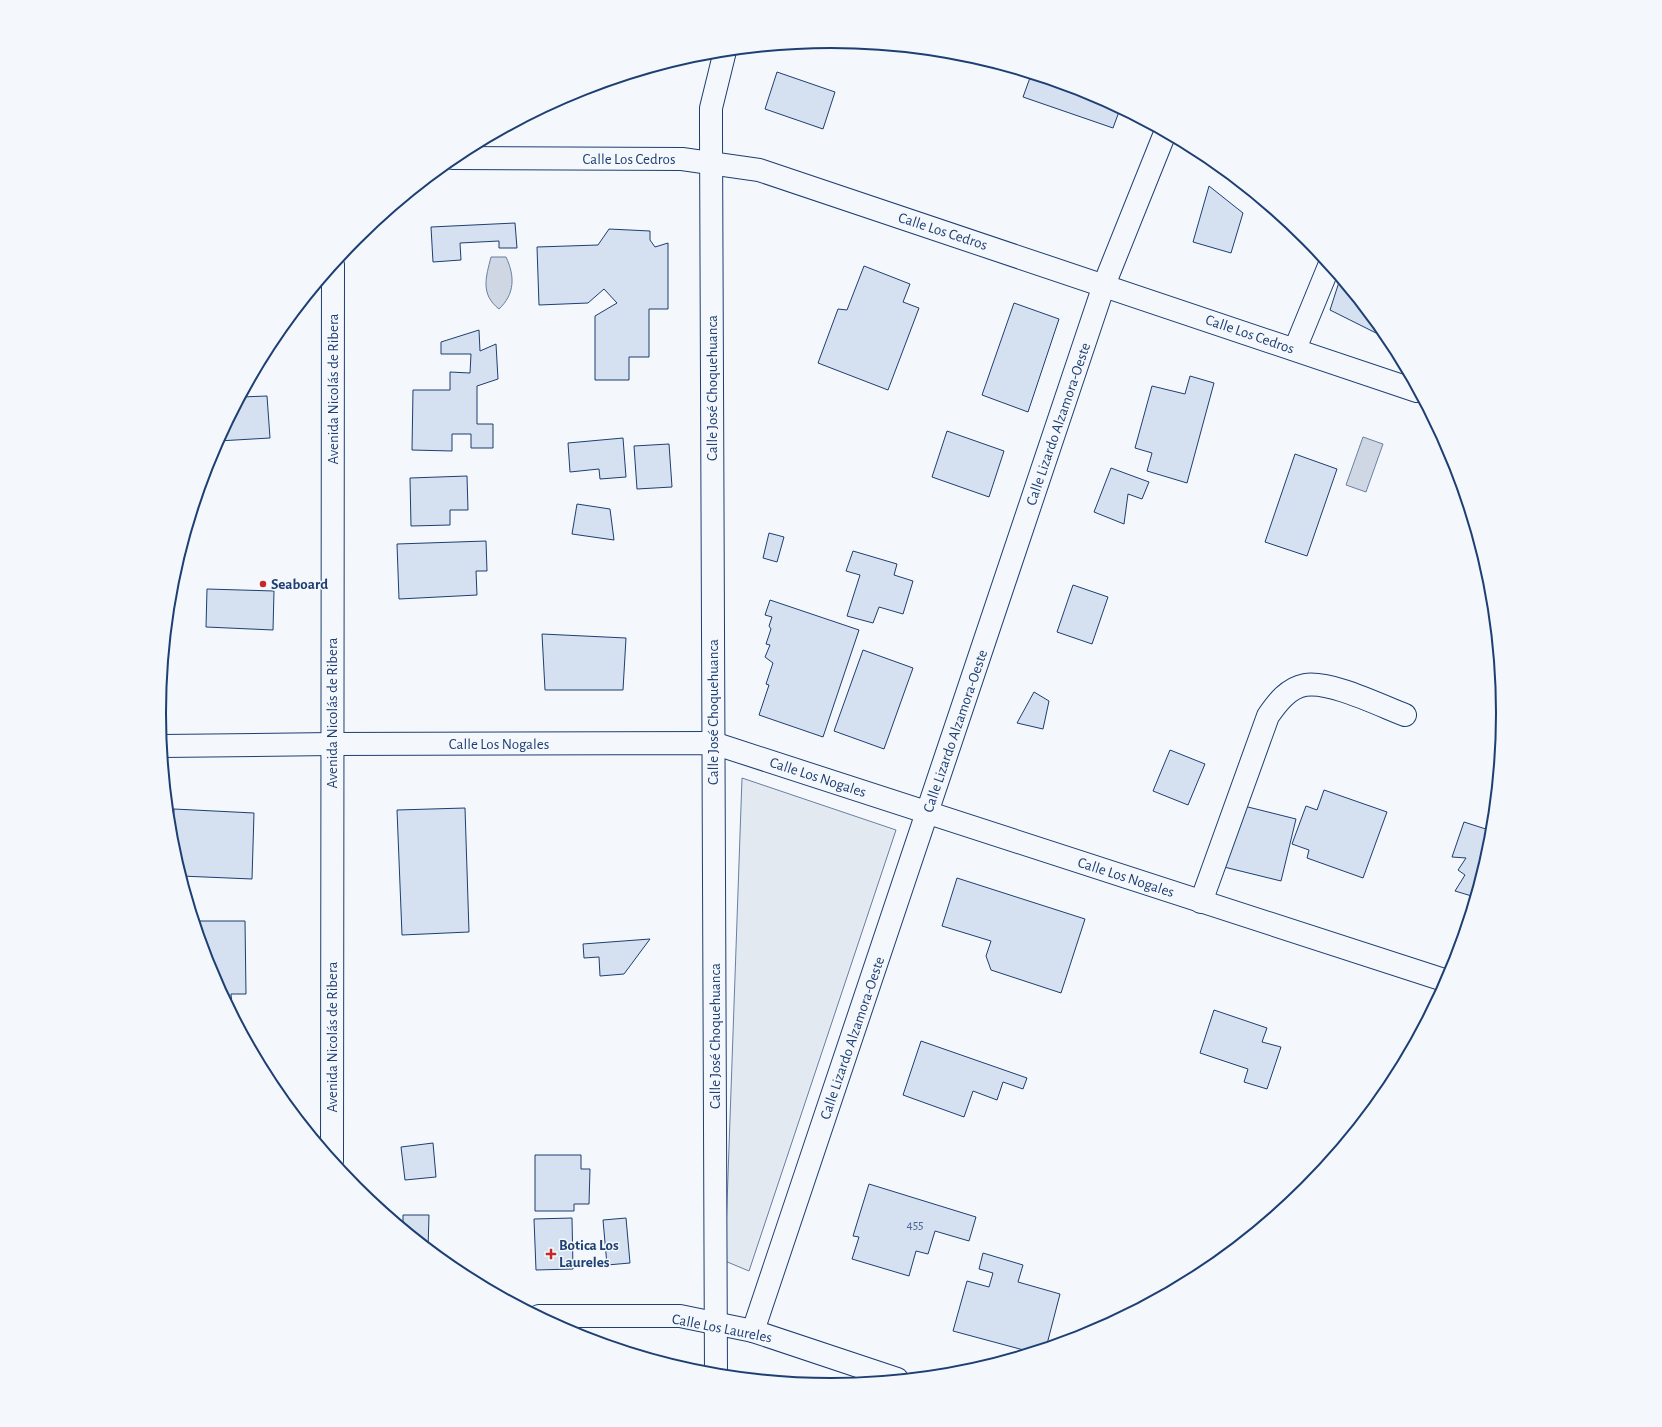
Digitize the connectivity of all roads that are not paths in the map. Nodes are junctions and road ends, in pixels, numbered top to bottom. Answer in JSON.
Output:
{"nodes":[{"id":1,"x":724,"y":57,"type":"edge"},
{"id":2,"x":1163,"y":137,"type":"edge"},
{"id":3,"x":464,"y":158,"type":"edge"},
{"id":4,"x":711,"y":164,"type":"junction"},
{"id":5,"x":1327,"y":271,"type":"edge"},
{"id":6,"x":333,"y":273,"type":"edge"},
{"id":7,"x":1104,"y":285,"type":"junction"},
{"id":8,"x":1295,"y":349,"type":"junction"},
{"id":9,"x":1411,"y":389,"type":"edge"},
{"id":10,"x":1405,"y":714,"type":"dead end"},
{"id":11,"x":713,"y":743,"type":"junction"},
{"id":12,"x":332,"y":744,"type":"junction"},
{"id":13,"x":167,"y":746,"type":"edge"},
{"id":14,"x":927,"y":814,"type":"junction"},
{"id":15,"x":1201,"y":902,"type":"junction"},
{"id":16,"x":1441,"y":979,"type":"edge"},
{"id":17,"x":332,"y":1153,"type":"edge"},
{"id":18,"x":550,"y":1316,"type":"edge"},
{"id":19,"x":714,"y":1323,"type":"junction"},
{"id":20,"x":753,"y":1332,"type":"junction"},
{"id":21,"x":716,"y":1368,"type":"edge"},
{"id":22,"x":887,"y":1377,"type":"edge"}],
"edges":[{"from":1,"to":4,"type":"street","name":"Calle José Choquehuanca"},
{"from":2,"to":7,"type":"street","name":"Calle Lizardo Alzamora-Oeste"},
{"from":3,"to":4,"type":"street","name":"Calle Los Cedros"},
{"from":4,"to":7,"type":"street","name":"Calle Los Cedros"},
{"from":4,"to":11,"type":"street","name":"Calle José Choquehuanca"},
{"from":5,"to":8,"type":"street"},
{"from":6,"to":12,"type":"street","name":"Avenida Nicolás de Ribera"},
{"from":7,"to":8,"type":"street","name":"Calle Los Cedros"},
{"from":7,"to":14,"type":"street","name":"Calle Lizardo Alzamora-Oeste"},
{"from":8,"to":9,"type":"street","name":"Calle Los Cedros"},
{"from":10,"to":15,"type":"street"},
{"from":11,"to":12,"type":"street","name":"Calle Los Nogales"},
{"from":11,"to":14,"type":"street","name":"Calle Los Nogales"},
{"from":11,"to":19,"type":"street","name":"Calle José Choquehuanca"},
{"from":12,"to":13,"type":"street","name":"Calle Los Nogales"},
{"from":12,"to":17,"type":"street","name":"Avenida Nicolás de Ribera"},
{"from":14,"to":15,"type":"street","name":"Calle Los Nogales"},
{"from":14,"to":20,"type":"street","name":"Calle Lizardo Alzamora-Oeste"},
{"from":15,"to":16,"type":"street","name":"Calle Los Nogales"},
{"from":18,"to":19,"type":"street","name":"Calle Los Laureles"},
{"from":19,"to":20,"type":"street","name":"Calle Los Laureles"},
{"from":19,"to":21,"type":"street","name":"Calle José Choquehuanca"},
{"from":20,"to":22,"type":"street","name":"Calle Los Laureles"}]}
